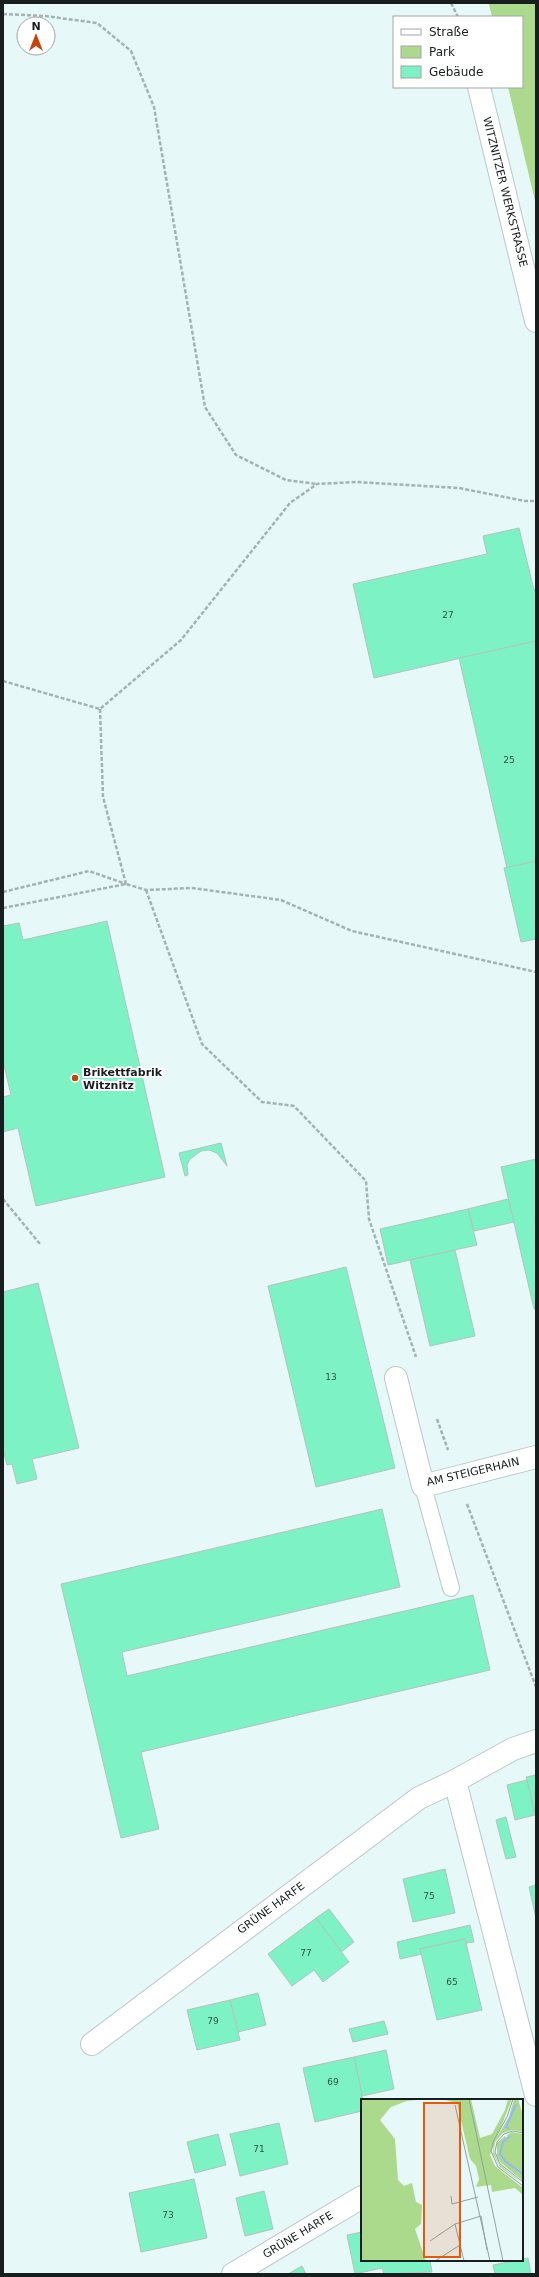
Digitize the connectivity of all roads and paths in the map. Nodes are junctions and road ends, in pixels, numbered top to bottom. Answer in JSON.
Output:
{"nodes":[{"id":1,"x":451,"y":3,"type":"edge"},
{"id":2,"x":3,"y":14,"type":"edge"},
{"id":3,"x":458,"y":16,"type":"edge"},
{"id":4,"x":479,"y":88,"type":"edge"},
{"id":5,"x":536,"y":321,"type":"edge"},
{"id":6,"x":317,"y":484,"type":"junction"},
{"id":7,"x":536,"y":501,"type":"edge"},
{"id":8,"x":3,"y":681,"type":"edge"},
{"id":9,"x":100,"y":709,"type":"junction"},
{"id":10,"x":126,"y":884,"type":"junction"},
{"id":11,"x":146,"y":890,"type":"junction"},
{"id":12,"x":3,"y":892,"type":"edge"},
{"id":13,"x":3,"y":908,"type":"edge"},
{"id":14,"x":536,"y":972,"type":"edge"},
{"id":15,"x":3,"y":1199,"type":"edge"},
{"id":16,"x":40,"y":1244,"type":"dead end"},
{"id":17,"x":416,"y":1359,"type":"dead end"},
{"id":18,"x":396,"y":1378,"type":"dead end"},
{"id":19,"x":437,"y":1418,"type":"dead end"},
{"id":20,"x":536,"y":1457,"type":"edge"},
{"id":21,"x":457,"y":1477,"type":"junction"},
{"id":22,"x":423,"y":1486,"type":"junction"},
{"id":23,"x":451,"y":1588,"type":"dead end"},
{"id":24,"x":536,"y":1687,"type":"edge"},
{"id":25,"x":536,"y":1741,"type":"edge"},
{"id":26,"x":454,"y":1781,"type":"junction"},
{"id":27,"x":92,"y":2044,"type":"dead end"},
{"id":28,"x":531,"y":2096,"type":"edge"},
{"id":29,"x":361,"y":2198,"type":"edge"},
{"id":30,"x":233,"y":2274,"type":"edge"}],
"edges":[{"from":1,"to":3,"type":"path"},
{"from":2,"to":6,"type":"path"},
{"from":4,"to":5,"type":"street","name":"WITZNITZER WERKSTRASSE"},
{"from":6,"to":7,"type":"path"},
{"from":6,"to":9,"type":"path"},
{"from":8,"to":9,"type":"path"},
{"from":9,"to":10,"type":"path"},
{"from":10,"to":11,"type":"path"},
{"from":10,"to":12,"type":"path"},
{"from":10,"to":13,"type":"path"},
{"from":11,"to":14,"type":"path"},
{"from":11,"to":17,"type":"path"},
{"from":15,"to":16,"type":"path"},
{"from":18,"to":22,"type":"street","name":"AM STEIGERHAIN"},
{"from":19,"to":21,"type":"path"},
{"from":20,"to":21,"type":"street","name":"AM STEIGERHAIN"},
{"from":21,"to":22,"type":"street","name":"AM STEIGERHAIN"},
{"from":21,"to":24,"type":"path"},
{"from":22,"to":23,"type":"lane"},
{"from":25,"to":26,"type":"street","name":"GRÜNE HARFE"},
{"from":26,"to":27,"type":"street","name":"GRÜNE HARFE"},
{"from":26,"to":28,"type":"street"},
{"from":29,"to":30,"type":"street","name":"GRÜNE HARFE"}]}
